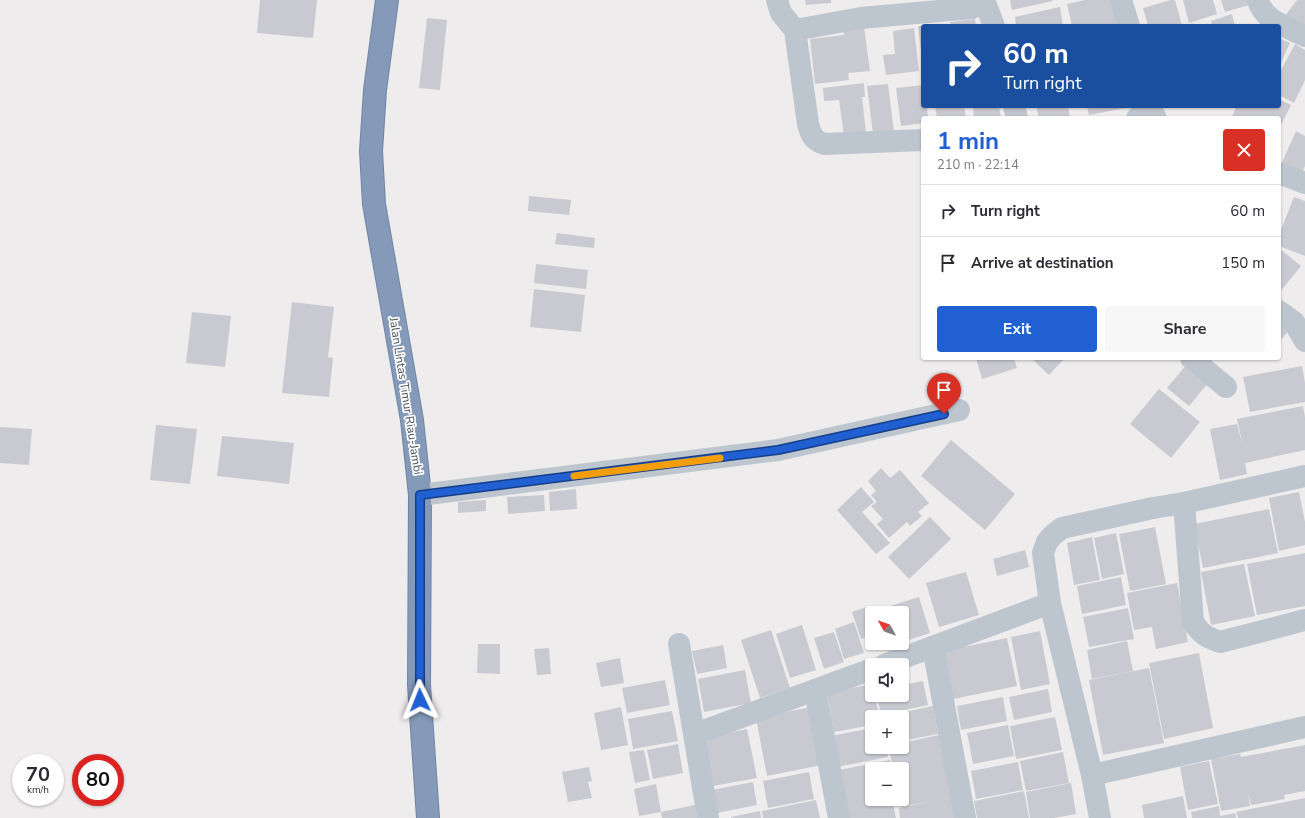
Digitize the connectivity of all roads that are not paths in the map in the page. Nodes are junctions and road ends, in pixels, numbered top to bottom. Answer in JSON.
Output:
{"nodes":[{"id":1,"x":387,"y":0,"type":"edge"},
{"id":2,"x":777,"y":0,"type":"edge"},
{"id":3,"x":984,"y":0,"type":"edge"},
{"id":4,"x":1121,"y":0,"type":"edge"},
{"id":5,"x":1258,"y":0,"type":"edge"},
{"id":6,"x":993,"y":24,"type":"edge"},
{"id":7,"x":1128,"y":24,"type":"edge"},
{"id":8,"x":1280,"y":24,"type":"edge"},
{"id":9,"x":1281,"y":24,"type":"edge"},
{"id":10,"x":795,"y":30,"type":"junction"},
{"id":11,"x":1305,"y":36,"type":"edge"},
{"id":12,"x":921,"y":140,"type":"edge"},
{"id":13,"x":1281,"y":174,"type":"edge"},
{"id":14,"x":1305,"y":183,"type":"edge"},
{"id":15,"x":1281,"y":312,"type":"edge"},
{"id":16,"x":1305,"y":341,"type":"edge"},
{"id":17,"x":1197,"y":360,"type":"edge"},
{"id":18,"x":1226,"y":387,"type":"dead end"},
{"id":19,"x":959,"y":410,"type":"dead end"},
{"id":20,"x":1305,"y":476,"type":"edge"},
{"id":21,"x":420,"y":495,"type":"junction"},
{"id":22,"x":1184,"y":503,"type":"junction"},
{"id":23,"x":1050,"y":603,"type":"junction"},
{"id":24,"x":1305,"y":620,"type":"edge"},
{"id":25,"x":679,"y":644,"type":"dead end"},
{"id":26,"x":933,"y":647,"type":"junction"},
{"id":27,"x":903,"y":658,"type":"edge"},
{"id":28,"x":865,"y":672,"type":"edge"},
{"id":29,"x":815,"y":690,"type":"junction"},
{"id":30,"x":1305,"y":727,"type":"edge"},
{"id":31,"x":695,"y":734,"type":"junction"},
{"id":32,"x":1092,"y":774,"type":"junction"},
{"id":33,"x":428,"y":818,"type":"edge"},
{"id":34,"x":708,"y":818,"type":"edge"},
{"id":35,"x":839,"y":818,"type":"edge"},
{"id":36,"x":965,"y":818,"type":"edge"},
{"id":37,"x":1100,"y":818,"type":"edge"}],
"edges":[{"from":1,"to":21,"type":"highway","name":"Jalan Lintas Timur Riau-Jambi"},
{"from":2,"to":10,"type":"street"},
{"from":3,"to":6,"type":"street"},
{"from":3,"to":10,"type":"street"},
{"from":4,"to":7,"type":"street"},
{"from":5,"to":8,"type":"street"},
{"from":9,"to":11,"type":"street"},
{"from":10,"to":12,"type":"street"},
{"from":13,"to":14,"type":"street"},
{"from":15,"to":16,"type":"street"},
{"from":17,"to":18,"type":"street"},
{"from":19,"to":21,"type":"street"},
{"from":20,"to":22,"type":"street"},
{"from":21,"to":33,"type":"highway","name":"Jalan Lintas Timur Riau-Jambi"},
{"from":22,"to":23,"type":"street"},
{"from":22,"to":24,"type":"street"},
{"from":23,"to":26,"type":"street"},
{"from":23,"to":32,"type":"street"},
{"from":25,"to":31,"type":"street"},
{"from":26,"to":27,"type":"street"},
{"from":26,"to":36,"type":"street"},
{"from":28,"to":29,"type":"street"},
{"from":29,"to":31,"type":"street"},
{"from":29,"to":35,"type":"street"},
{"from":30,"to":32,"type":"street"},
{"from":31,"to":34,"type":"street"},
{"from":32,"to":37,"type":"street"}]}
